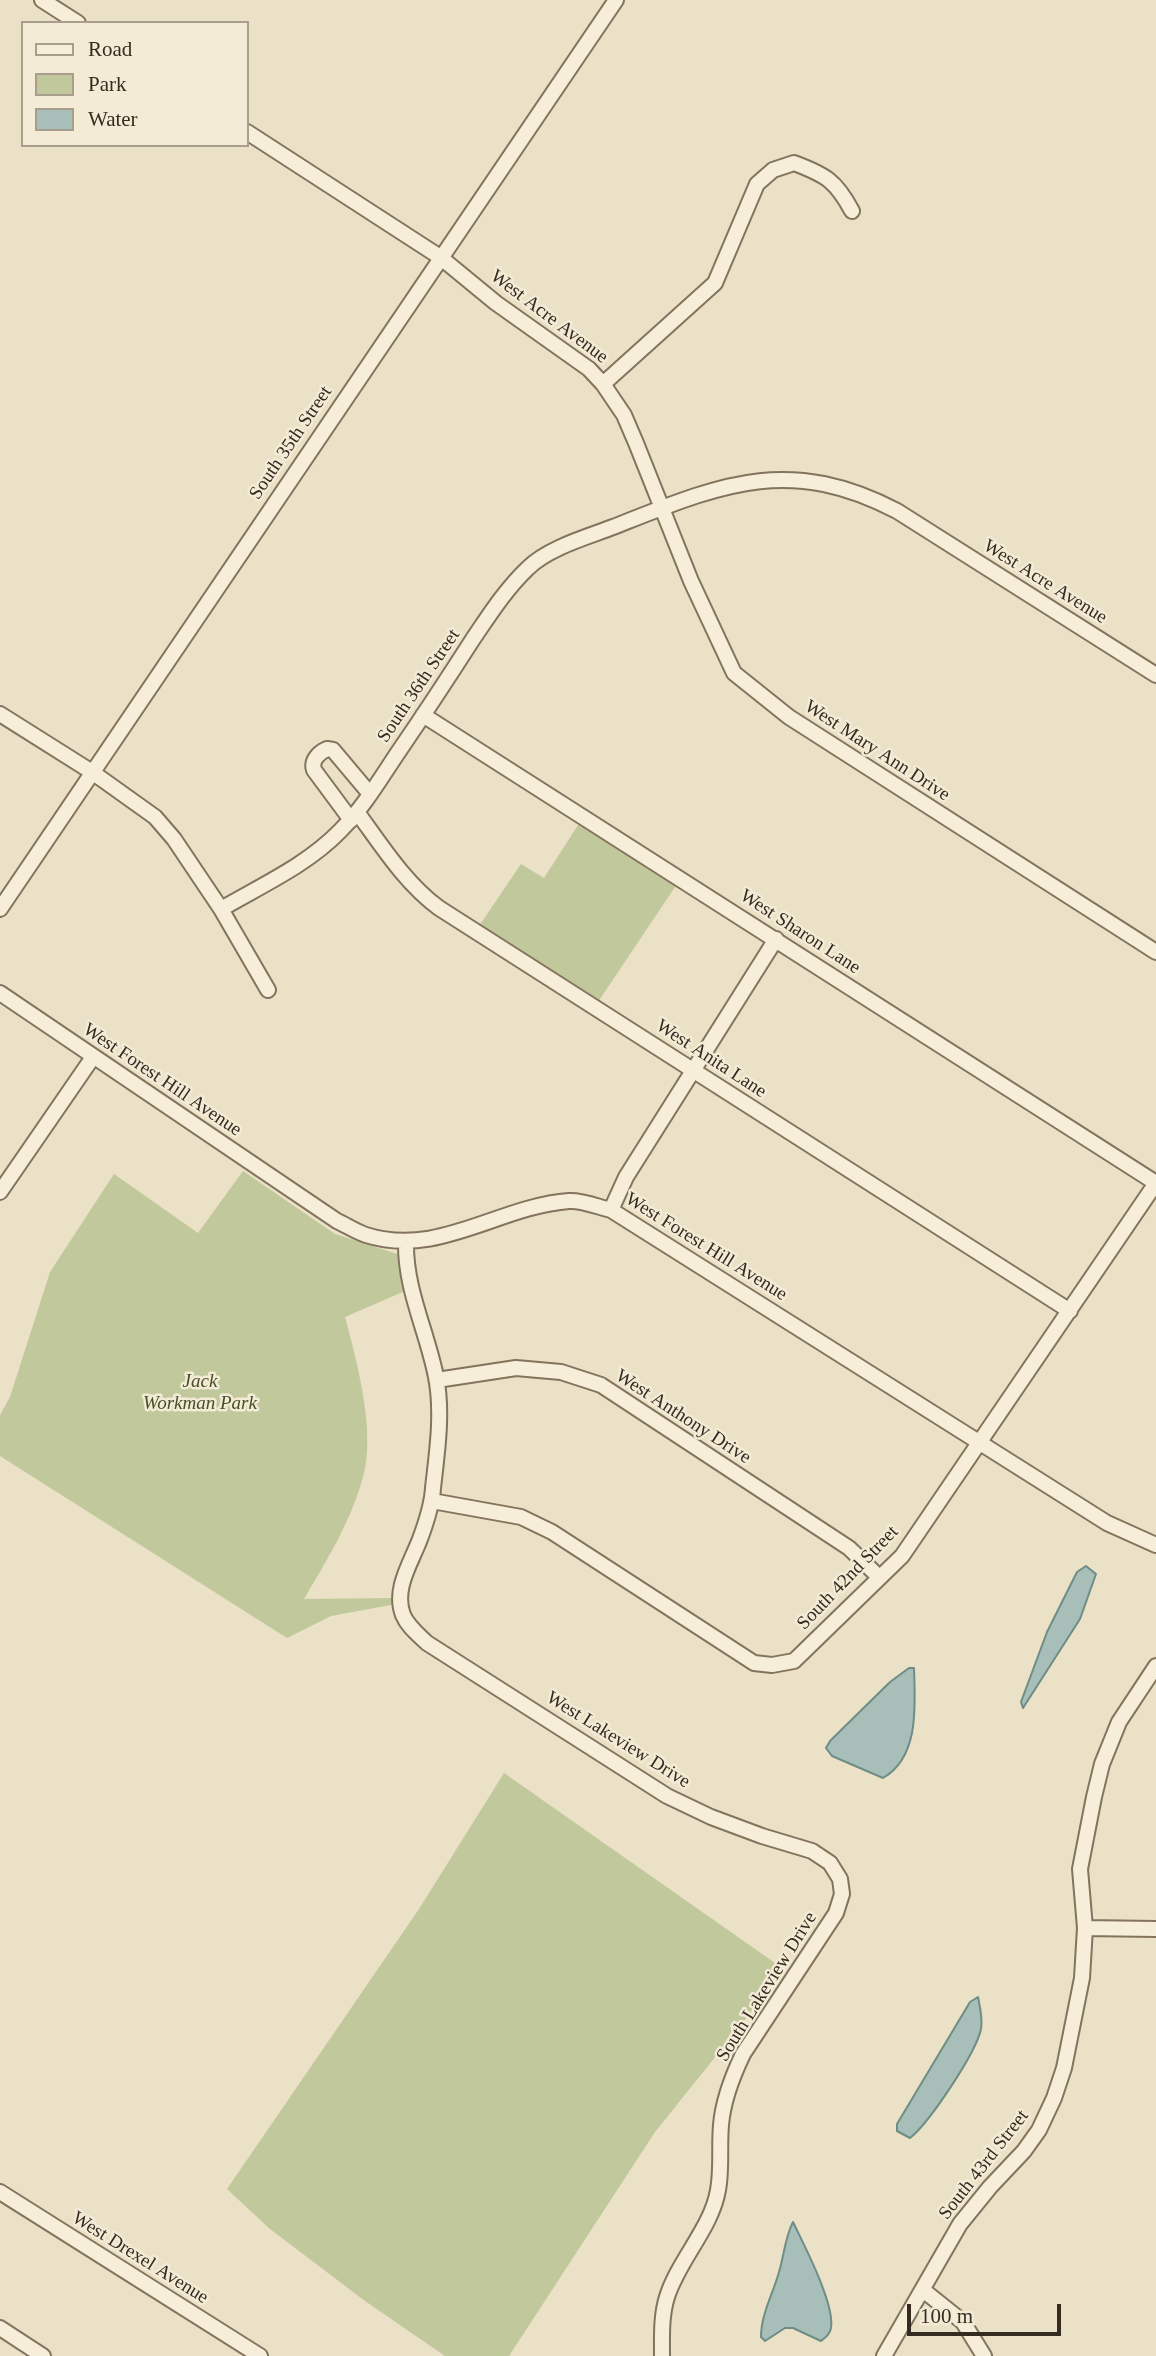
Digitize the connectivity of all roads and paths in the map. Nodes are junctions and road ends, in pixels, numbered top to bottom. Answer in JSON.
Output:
{"nodes":[{"id":1,"x":42,"y":0,"type":"edge"},
{"id":2,"x":616,"y":0,"type":"edge"},
{"id":3,"x":75,"y":21,"type":"edge"},
{"id":4,"x":248,"y":133,"type":"edge"},
{"id":5,"x":852,"y":211,"type":"dead end"},
{"id":6,"x":440,"y":257,"type":"junction"},
{"id":7,"x":603,"y":384,"type":"junction"},
{"id":8,"x":662,"y":508,"type":"junction"},
{"id":9,"x":1156,"y":675,"type":"edge"},
{"id":10,"x":0,"y":714,"type":"edge"},
{"id":11,"x":423,"y":715,"type":"junction"},
{"id":12,"x":92,"y":772,"type":"junction"},
{"id":13,"x":370,"y":794,"type":"junction"},
{"id":14,"x":354,"y":816,"type":"junction"},
{"id":15,"x":0,"y":909,"type":"edge"},
{"id":16,"x":221,"y":909,"type":"junction"},
{"id":17,"x":776,"y":939,"type":"junction"},
{"id":18,"x":1156,"y":952,"type":"edge"},
{"id":19,"x":268,"y":990,"type":"dead end"},
{"id":20,"x":0,"y":993,"type":"edge"},
{"id":21,"x":93,"y":1057,"type":"junction"},
{"id":22,"x":693,"y":1070,"type":"junction"},
{"id":23,"x":1156,"y":1182,"type":"edge"},
{"id":24,"x":0,"y":1192,"type":"edge"},
{"id":25,"x":611,"y":1210,"type":"junction"},
{"id":26,"x":406,"y":1242,"type":"junction"},
{"id":27,"x":1070,"y":1311,"type":"junction"},
{"id":28,"x":437,"y":1380,"type":"junction"},
{"id":29,"x":979,"y":1441,"type":"junction"},
{"id":30,"x":432,"y":1501,"type":"junction"},
{"id":31,"x":1156,"y":1545,"type":"edge"},
{"id":32,"x":879,"y":1577,"type":"junction"},
{"id":33,"x":1156,"y":1666,"type":"edge"},
{"id":34,"x":840,"y":1879,"type":"joint"},
{"id":35,"x":1085,"y":1928,"type":"junction"},
{"id":36,"x":1156,"y":1929,"type":"edge"},
{"id":37,"x":0,"y":2192,"type":"edge"},
{"id":38,"x":923,"y":2290,"type":"junction"},
{"id":39,"x":0,"y":2328,"type":"edge"},
{"id":40,"x":43,"y":2356,"type":"edge"},
{"id":41,"x":260,"y":2356,"type":"edge"},
{"id":42,"x":662,"y":2356,"type":"edge"},
{"id":43,"x":884,"y":2356,"type":"edge"},
{"id":44,"x":984,"y":2356,"type":"edge"}],
"edges":[{"from":1,"to":3,"type":"street"},
{"from":2,"to":6,"type":"street","name":"South 35th Street"},
{"from":4,"to":6,"type":"street","name":"West Acre Avenue"},
{"from":5,"to":7,"type":"street"},
{"from":6,"to":7,"type":"street","name":"West Acre Avenue"},
{"from":6,"to":12,"type":"street","name":"South 35th Street"},
{"from":7,"to":8,"type":"street","name":"West Acre Avenue"},
{"from":8,"to":9,"type":"street","name":"West Acre Avenue"},
{"from":8,"to":11,"type":"street","name":"South 36th Street"},
{"from":8,"to":18,"type":"street","name":"West Mary Ann Drive"},
{"from":10,"to":12,"type":"street"},
{"from":11,"to":13,"type":"street","name":"South 36th Street"},
{"from":11,"to":17,"type":"street","name":"West Sharon Lane"},
{"from":12,"to":15,"type":"street","name":"South 35th Street"},
{"from":12,"to":16,"type":"street"},
{"from":13,"to":14,"type":"street","name":"South 36th Street"},
{"from":13,"to":14,"type":"street","name":"West Anita Lane"},
{"from":14,"to":16,"type":"street","name":"South 36th Street"},
{"from":14,"to":22,"type":"street","name":"West Anita Lane"},
{"from":16,"to":19,"type":"street"},
{"from":17,"to":22,"type":"street"},
{"from":17,"to":23,"type":"street","name":"West Sharon Lane"},
{"from":20,"to":21,"type":"street","name":"West Forest Hill Avenue"},
{"from":21,"to":24,"type":"street"},
{"from":21,"to":26,"type":"street","name":"West Forest Hill Avenue"},
{"from":22,"to":25,"type":"street"},
{"from":22,"to":27,"type":"street","name":"West Anita Lane"},
{"from":23,"to":27,"type":"street","name":"South 42nd Street"},
{"from":25,"to":26,"type":"street","name":"West Forest Hill Avenue"},
{"from":25,"to":29,"type":"street","name":"West Forest Hill Avenue"},
{"from":26,"to":28,"type":"street"},
{"from":27,"to":29,"type":"street","name":"South 42nd Street"},
{"from":28,"to":30,"type":"street"},
{"from":28,"to":32,"type":"street","name":"West Anthony Drive"},
{"from":29,"to":31,"type":"street","name":"West Forest Hill Avenue"},
{"from":29,"to":32,"type":"street","name":"South 42nd Street"},
{"from":30,"to":32,"type":"street","name":"South 42nd Street"},
{"from":30,"to":34,"type":"street","name":"West Lakeview Drive"},
{"from":33,"to":35,"type":"street","name":"South 43rd Street"},
{"from":34,"to":42,"type":"street","name":"South Lakeview Drive"},
{"from":35,"to":36,"type":"street"},
{"from":35,"to":38,"type":"street","name":"South 43rd Street"},
{"from":37,"to":41,"type":"street","name":"West Drexel Avenue"},
{"from":38,"to":43,"type":"street","name":"South 43rd Street"},
{"from":38,"to":44,"type":"street"},
{"from":39,"to":40,"type":"street"}]}
